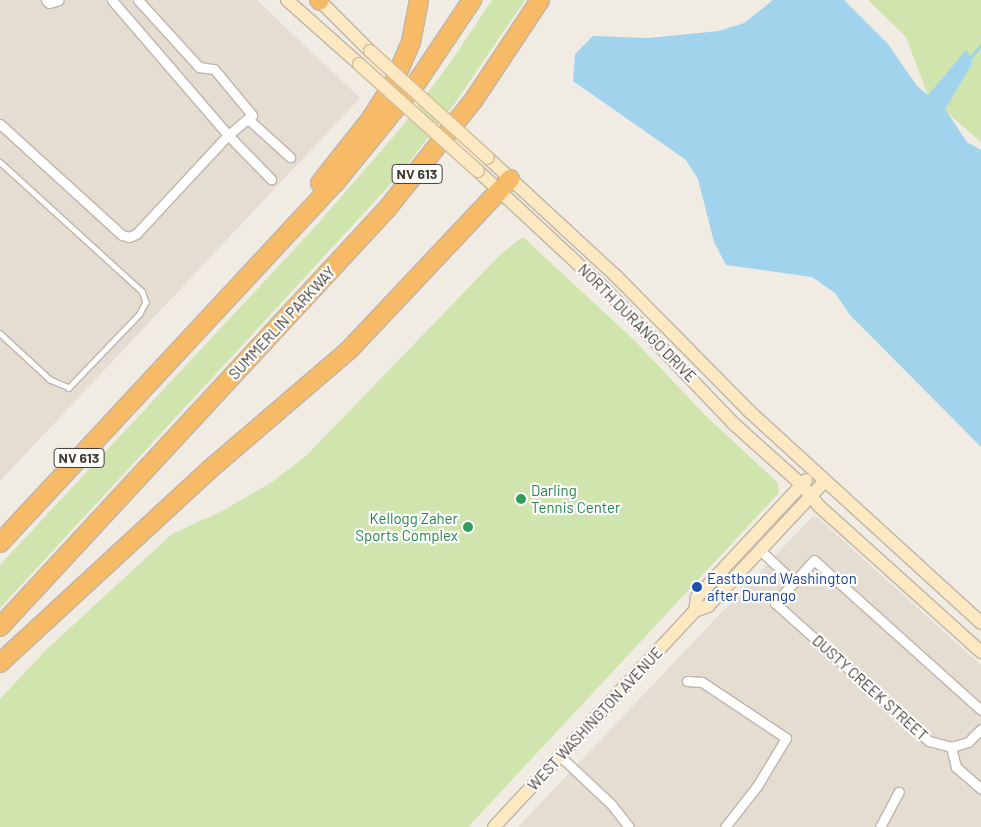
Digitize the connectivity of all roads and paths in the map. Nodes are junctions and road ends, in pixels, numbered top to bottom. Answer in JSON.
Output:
{"nodes":[{"id":1,"x":46,"y":0,"type":"edge"},
{"id":2,"x":59,"y":0,"type":"edge"},
{"id":3,"x":138,"y":0,"type":"edge"},
{"id":4,"x":286,"y":0,"type":"edge"},
{"id":5,"x":319,"y":0,"type":"edge"},
{"id":6,"x":419,"y":0,"type":"edge"},
{"id":7,"x":472,"y":0,"type":"edge"},
{"id":8,"x":540,"y":0,"type":"edge"},
{"id":9,"x":114,"y":1,"type":"edge"},
{"id":10,"x":248,"y":118,"type":"junction"},
{"id":11,"x":0,"y":124,"type":"edge"},
{"id":12,"x":228,"y":135,"type":"junction"},
{"id":13,"x":290,"y":157,"type":"dead end"},
{"id":14,"x":0,"y":162,"type":"edge"},
{"id":15,"x":271,"y":179,"type":"dead end"},
{"id":16,"x":505,"y":185,"type":"junction"},
{"id":17,"x":236,"y":290,"type":"junction"},
{"id":18,"x":0,"y":334,"type":"edge"},
{"id":19,"x":815,"y":471,"type":"junction"},
{"id":20,"x":825,"y":481,"type":"junction"},
{"id":21,"x":802,"y":485,"type":"junction"},
{"id":22,"x":810,"y":496,"type":"junction"},
{"id":23,"x":0,"y":544,"type":"edge"},
{"id":24,"x":760,"y":550,"type":"junction"},
{"id":25,"x":794,"y":582,"type":"junction"},
{"id":26,"x":695,"y":611,"type":"junction"},
{"id":27,"x":981,"y":623,"type":"edge"},
{"id":28,"x":0,"y":628,"type":"edge"},
{"id":29,"x":981,"y":652,"type":"edge"},
{"id":30,"x":0,"y":663,"type":"edge"},
{"id":31,"x":687,"y":680,"type":"dead end"},
{"id":32,"x":981,"y":710,"type":"edge"},
{"id":33,"x":981,"y":729,"type":"edge"},
{"id":34,"x":951,"y":747,"type":"junction"},
{"id":35,"x":560,"y":756,"type":"junction"},
{"id":36,"x":981,"y":789,"type":"edge"},
{"id":37,"x":899,"y":792,"type":"dead end"},
{"id":38,"x":494,"y":827,"type":"edge"},
{"id":39,"x":629,"y":827,"type":"edge"},
{"id":40,"x":725,"y":827,"type":"edge"},
{"id":41,"x":880,"y":827,"type":"edge"}],
"edges":[{"from":1,"to":2,"type":"street"},
{"from":3,"to":10,"type":"street"},
{"from":4,"to":16,"type":"main road","name":"NORTH DURANGO DRIVE","bridge":true},
{"from":5,"to":16,"type":"main road","name":"NORTH DURANGO DRIVE","bridge":true},
{"from":6,"to":17,"type":"highway"},
{"from":7,"to":17,"type":"highway","number":"NV 613"},
{"from":8,"to":28,"type":"highway","name":"SUMMERLIN PARKWAY","number":"NV 613"},
{"from":9,"to":12,"type":"street"},
{"from":10,"to":12,"type":"street"},
{"from":10,"to":13,"type":"street"},
{"from":11,"to":12,"type":"street"},
{"from":12,"to":15,"type":"street"},
{"from":14,"to":18,"type":"lane"},
{"from":16,"to":19,"type":"main road","name":"NORTH DURANGO DRIVE"},
{"from":16,"to":21,"type":"main road","name":"NORTH DURANGO DRIVE"},
{"from":16,"to":30,"type":"highway"},
{"from":17,"to":23,"type":"highway","number":"NV 613"},
{"from":19,"to":20,"type":"main road","name":"NORTH DURANGO DRIVE"},
{"from":19,"to":21,"type":"main road","name":"WEST WASHINGTON AVENUE"},
{"from":20,"to":22,"type":"main road","name":"WEST WASHINGTON AVENUE"},
{"from":20,"to":27,"type":"main road","name":"NORTH DURANGO DRIVE"},
{"from":21,"to":22,"type":"main road","name":"NORTH DURANGO DRIVE"},
{"from":21,"to":26,"type":"main road","name":"WEST WASHINGTON AVENUE"},
{"from":22,"to":24,"type":"main road","name":"WEST WASHINGTON AVENUE"},
{"from":22,"to":29,"type":"main road","name":"NORTH DURANGO DRIVE"},
{"from":24,"to":25,"type":"street"},
{"from":24,"to":26,"type":"main road","name":"WEST WASHINGTON AVENUE"},
{"from":25,"to":32,"type":"street"},
{"from":25,"to":34,"type":"street","name":"DUSTY CREEK STREET"},
{"from":26,"to":35,"type":"main road","name":"WEST WASHINGTON AVENUE"},
{"from":31,"to":40,"type":"street"},
{"from":33,"to":34,"type":"street"},
{"from":34,"to":36,"type":"street"},
{"from":35,"to":38,"type":"main road","name":"WEST WASHINGTON AVENUE"},
{"from":35,"to":39,"type":"street"},
{"from":37,"to":41,"type":"street"}]}
